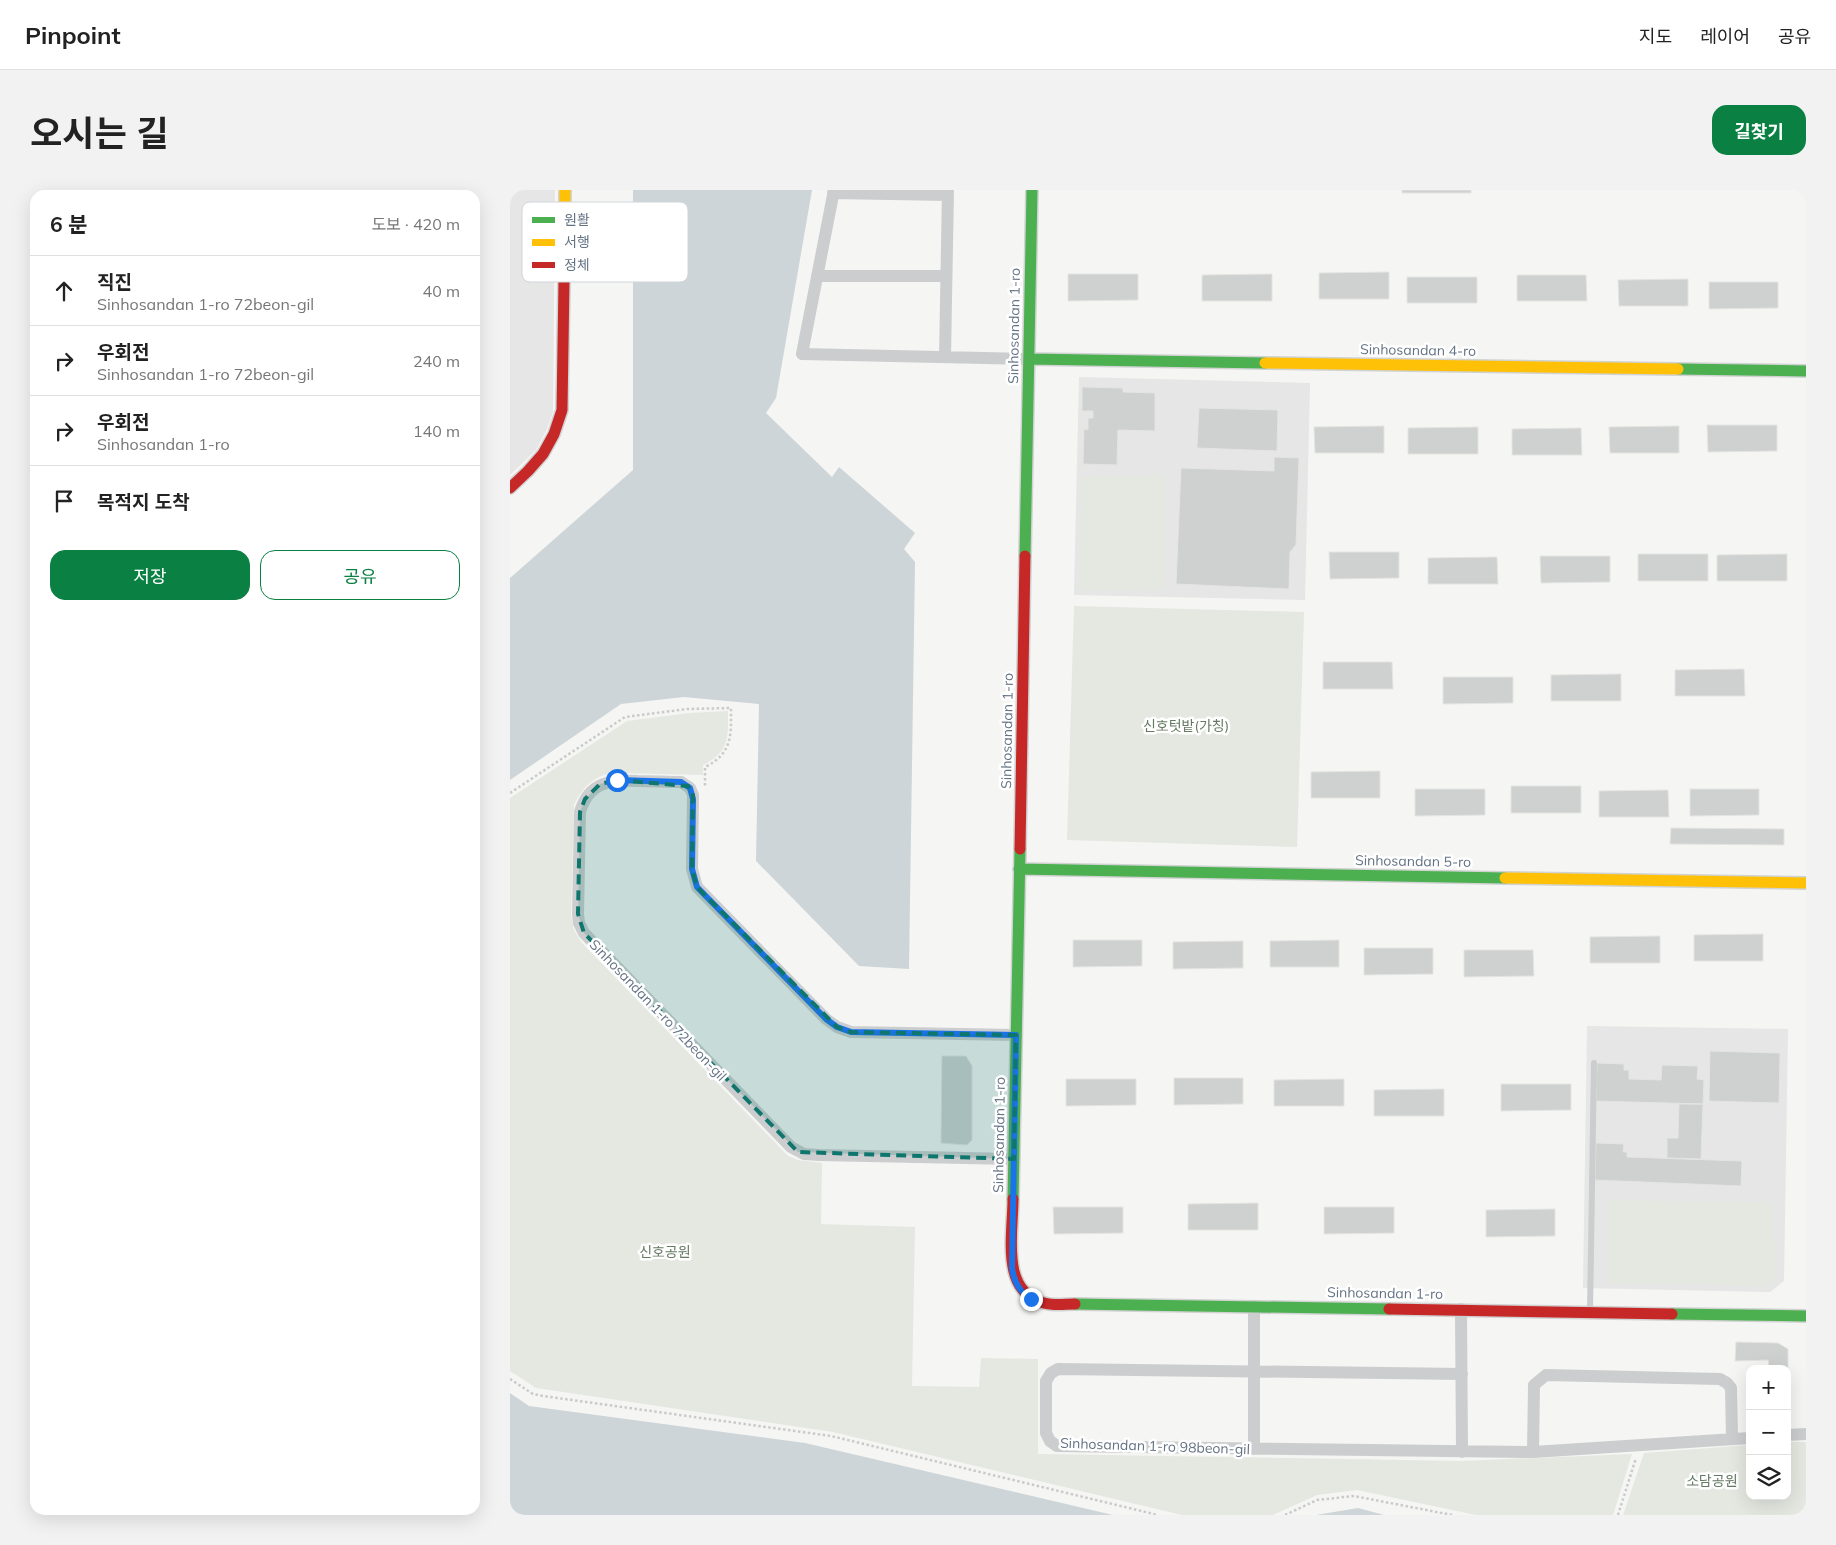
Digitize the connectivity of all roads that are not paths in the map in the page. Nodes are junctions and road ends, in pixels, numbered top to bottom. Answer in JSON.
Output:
{"nodes":[{"id":1,"x":1032,"y":190,"type":"edge"},
{"id":2,"x":834,"y":192,"type":"edge"},
{"id":3,"x":948,"y":193,"type":"edge"},
{"id":4,"x":817,"y":276,"type":"junction"},
{"id":5,"x":946,"y":276,"type":"junction"},
{"id":6,"x":564,"y":282,"type":"edge"},
{"id":7,"x":945,"y":357,"type":"junction"},
{"id":8,"x":1029,"y":359,"type":"junction"},
{"id":9,"x":1806,"y":370,"type":"edge"},
{"id":10,"x":510,"y":488,"type":"edge"},
{"id":11,"x":1019,"y":869,"type":"junction"},
{"id":12,"x":1806,"y":883,"type":"edge"},
{"id":13,"x":1016,"y":1035,"type":"junction"},
{"id":14,"x":1594,"y":1063,"type":"dead end"},
{"id":15,"x":1014,"y":1159,"type":"junction"},
{"id":16,"x":1254,"y":1306,"type":"junction"},
{"id":17,"x":1461,"y":1310,"type":"junction"},
{"id":18,"x":1590,"y":1312,"type":"junction"},
{"id":19,"x":1806,"y":1316,"type":"edge"},
{"id":20,"x":1254,"y":1371,"type":"junction"},
{"id":21,"x":1462,"y":1374,"type":"junction"},
{"id":22,"x":1806,"y":1434,"type":"edge"},
{"id":23,"x":1791,"y":1435,"type":"edge"},
{"id":24,"x":1746,"y":1438,"type":"edge"},
{"id":25,"x":1732,"y":1439,"type":"junction"},
{"id":26,"x":1254,"y":1449,"type":"junction"},
{"id":27,"x":1462,"y":1452,"type":"junction"},
{"id":28,"x":1533,"y":1452,"type":"junction"}],
"edges":[{"from":1,"to":8,"type":"main road","name":"Sinhosandan 1-ro"},
{"from":2,"to":3,"type":"street"},
{"from":2,"to":4,"type":"street"},
{"from":3,"to":5,"type":"street"},
{"from":4,"to":5,"type":"street"},
{"from":4,"to":7,"type":"street"},
{"from":5,"to":7,"type":"street"},
{"from":6,"to":10,"type":"main road"},
{"from":7,"to":8,"type":"street"},
{"from":8,"to":9,"type":"main road","name":"Sinhosandan 4-ro"},
{"from":8,"to":11,"type":"main road","name":"Sinhosandan 1-ro"},
{"from":11,"to":12,"type":"main road","name":"Sinhosandan 5-ro"},
{"from":11,"to":13,"type":"main road","name":"Sinhosandan 1-ro"},
{"from":13,"to":15,"type":"main road","name":"Sinhosandan 1-ro"},
{"from":13,"to":15,"type":"street","name":"Sinhosandan 1-ro 72beon-gil"},
{"from":14,"to":18,"type":"lane"},
{"from":15,"to":16,"type":"main road","name":"Sinhosandan 1-ro"},
{"from":16,"to":17,"type":"main road","name":"Sinhosandan 1-ro"},
{"from":16,"to":20,"type":"street"},
{"from":17,"to":18,"type":"main road","name":"Sinhosandan 1-ro"},
{"from":17,"to":21,"type":"street"},
{"from":18,"to":19,"type":"main road","name":"Sinhosandan 1-ro"},
{"from":20,"to":21,"type":"street","name":"Sinhosandan 1-ro 98beon-gil"},
{"from":20,"to":26,"type":"street"},
{"from":20,"to":26,"type":"street","name":"Sinhosandan 1-ro 98beon-gil"},
{"from":21,"to":27,"type":"street"},
{"from":22,"to":23,"type":"street"},
{"from":24,"to":25,"type":"street","name":"Sinhosandan 1-ro 98beon-gil"},
{"from":25,"to":28,"type":"street","name":"Sinhosandan 1-ro 98beon-gil"},
{"from":25,"to":28,"type":"street"},
{"from":26,"to":27,"type":"street","name":"Sinhosandan 1-ro 98beon-gil"},
{"from":27,"to":28,"type":"street","name":"Sinhosandan 1-ro 98beon-gil"}]}
